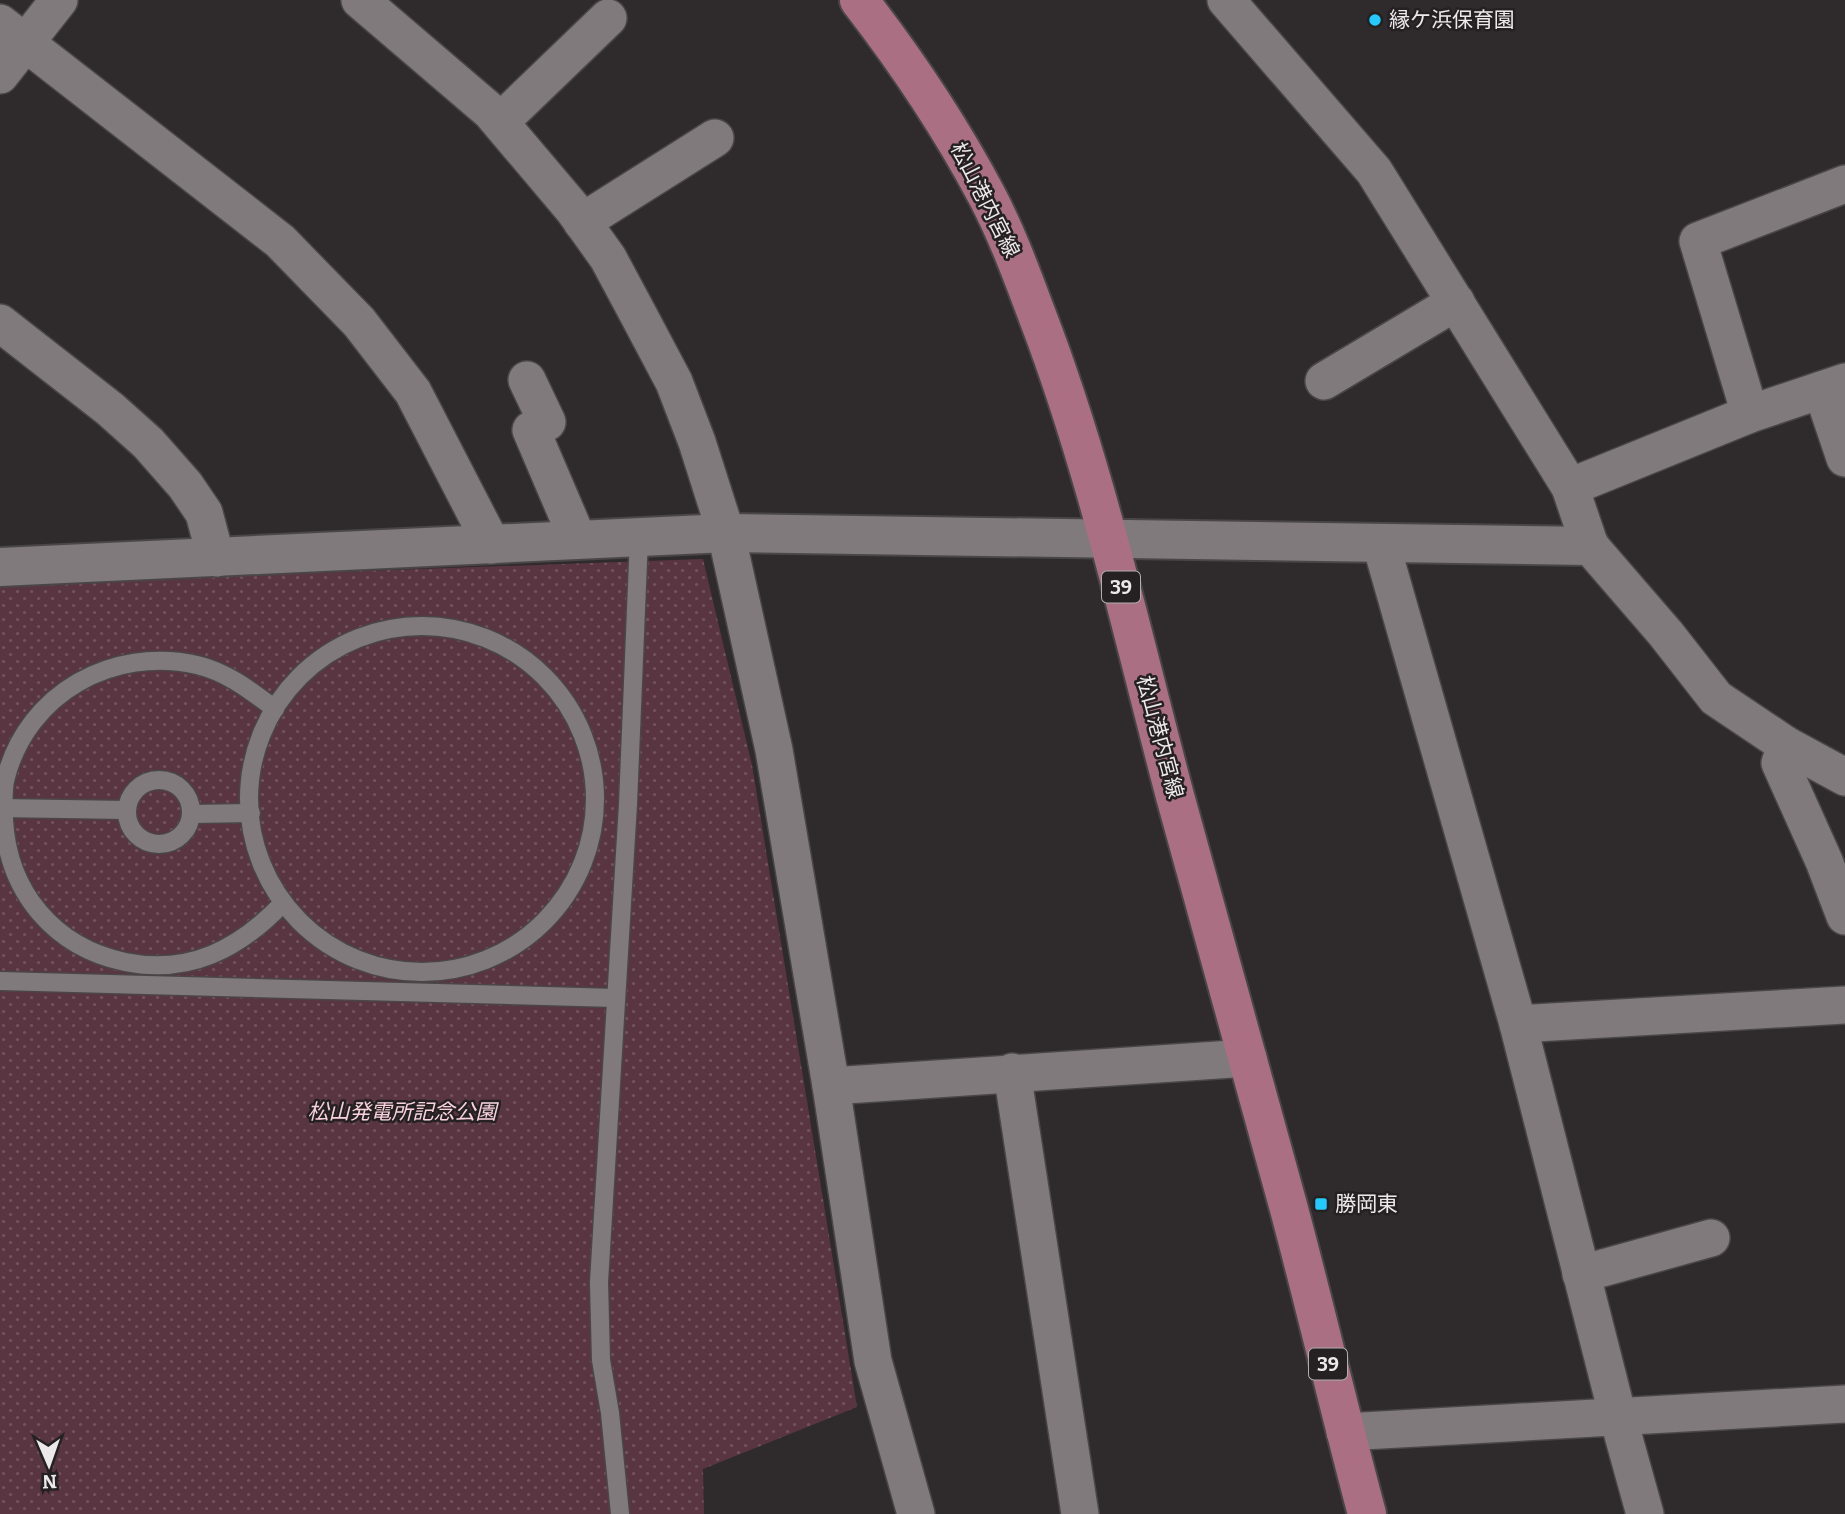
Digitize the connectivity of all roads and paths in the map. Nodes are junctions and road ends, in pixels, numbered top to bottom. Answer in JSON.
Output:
{"nodes":[{"id":1,"x":59,"y":0,"type":"edge"},
{"id":2,"x":360,"y":0,"type":"edge"},
{"id":3,"x":859,"y":0,"type":"edge"},
{"id":4,"x":1226,"y":0,"type":"edge"},
{"id":5,"x":608,"y":18,"type":"dead end"},
{"id":6,"x":13,"y":33,"type":"edge"},
{"id":7,"x":0,"y":75,"type":"edge"},
{"id":8,"x":500,"y":122,"type":"junction"},
{"id":9,"x":715,"y":138,"type":"dead end"},
{"id":10,"x":1845,"y":184,"type":"edge"},
{"id":11,"x":582,"y":222,"type":"junction"},
{"id":12,"x":1456,"y":302,"type":"junction"},
{"id":13,"x":0,"y":323,"type":"edge"},
{"id":14,"x":527,"y":380,"type":"dead end"},
{"id":15,"x":1324,"y":381,"type":"dead end"},
{"id":16,"x":1833,"y":386,"type":"edge"},
{"id":17,"x":1750,"y":414,"type":"junction"},
{"id":18,"x":1845,"y":458,"type":"edge"},
{"id":19,"x":1570,"y":487,"type":"junction"},
{"id":20,"x":726,"y":533,"type":"junction"},
{"id":21,"x":639,"y":537,"type":"junction"},
{"id":22,"x":578,"y":540,"type":"junction"},
{"id":23,"x":1108,"y":540,"type":"junction"},
{"id":24,"x":1381,"y":544,"type":"junction"},
{"id":25,"x":492,"y":545,"type":"junction"},
{"id":26,"x":1590,"y":546,"type":"junction"},
{"id":27,"x":216,"y":558,"type":"junction"},
{"id":28,"x":0,"y":568,"type":"edge"},
{"id":29,"x":275,"y":709,"type":"junction"},
{"id":30,"x":1786,"y":745,"type":"junction"},
{"id":31,"x":1845,"y":777,"type":"edge"},
{"id":32,"x":596,"y":804,"type":"junction"},
{"id":33,"x":628,"y":804,"type":"junction"},
{"id":34,"x":2,"y":808,"type":"edge"},
{"id":35,"x":127,"y":810,"type":"junction"},
{"id":36,"x":251,"y":813,"type":"junction"},
{"id":37,"x":191,"y":814,"type":"junction"},
{"id":38,"x":282,"y":904,"type":"junction"},
{"id":39,"x":1845,"y":916,"type":"edge"},
{"id":40,"x":0,"y":981,"type":"edge"},
{"id":41,"x":615,"y":998,"type":"junction"},
{"id":42,"x":1845,"y":1005,"type":"edge"},
{"id":43,"x":1518,"y":1024,"type":"junction"},
{"id":44,"x":1248,"y":1058,"type":"junction"},
{"id":45,"x":1012,"y":1073,"type":"junction"},
{"id":46,"x":831,"y":1086,"type":"junction"},
{"id":47,"x":1711,"y":1238,"type":"dead end"},
{"id":48,"x":1581,"y":1274,"type":"junction"},
{"id":49,"x":1845,"y":1404,"type":"edge"},
{"id":50,"x":1618,"y":1417,"type":"junction"},
{"id":51,"x":1345,"y":1432,"type":"junction"},
{"id":52,"x":620,"y":1514,"type":"edge"},
{"id":53,"x":916,"y":1514,"type":"edge"},
{"id":54,"x":1080,"y":1514,"type":"edge"},
{"id":55,"x":1367,"y":1514,"type":"edge"},
{"id":56,"x":1645,"y":1514,"type":"edge"}],
"edges":[{"from":1,"to":6,"type":"street"},
{"from":2,"to":8,"type":"street"},
{"from":3,"to":23,"type":"main road","name":"松山港内宮線","number":"39"},
{"from":4,"to":12,"type":"street"},
{"from":5,"to":8,"type":"street"},
{"from":6,"to":7,"type":"street"},
{"from":6,"to":25,"type":"street"},
{"from":8,"to":11,"type":"street"},
{"from":9,"to":11,"type":"street"},
{"from":10,"to":17,"type":"street"},
{"from":11,"to":20,"type":"street"},
{"from":12,"to":15,"type":"street"},
{"from":12,"to":19,"type":"street"},
{"from":13,"to":27,"type":"street"},
{"from":14,"to":22,"type":"street"},
{"from":16,"to":17,"type":"street"},
{"from":16,"to":18,"type":"street"},
{"from":17,"to":19,"type":"street"},
{"from":19,"to":26,"type":"street"},
{"from":20,"to":21,"type":"street"},
{"from":20,"to":23,"type":"street"},
{"from":20,"to":46,"type":"street"},
{"from":21,"to":22,"type":"street"},
{"from":21,"to":33,"type":"lane"},
{"from":22,"to":25,"type":"street"},
{"from":23,"to":24,"type":"street"},
{"from":23,"to":44,"type":"main road","name":"松山港内宮線","number":"39"},
{"from":24,"to":26,"type":"street"},
{"from":24,"to":43,"type":"street"},
{"from":25,"to":27,"type":"street"},
{"from":26,"to":30,"type":"street"},
{"from":27,"to":28,"type":"street"},
{"from":29,"to":32,"type":"lane"},
{"from":29,"to":34,"type":"lane"},
{"from":29,"to":36,"type":"lane"},
{"from":30,"to":31,"type":"street"},
{"from":30,"to":39,"type":"street"},
{"from":32,"to":33,"type":"lane"},
{"from":32,"to":38,"type":"lane"},
{"from":33,"to":41,"type":"lane"},
{"from":34,"to":35,"type":"lane"},
{"from":34,"to":38,"type":"lane"},
{"from":35,"to":37,"type":"lane"},
{"from":35,"to":37,"type":"lane"},
{"from":36,"to":37,"type":"lane"},
{"from":36,"to":38,"type":"lane"},
{"from":40,"to":41,"type":"lane"},
{"from":41,"to":52,"type":"lane"},
{"from":42,"to":43,"type":"street"},
{"from":43,"to":48,"type":"street"},
{"from":44,"to":45,"type":"street"},
{"from":44,"to":51,"type":"main road","name":"松山港内宮線","number":"39"},
{"from":45,"to":46,"type":"street"},
{"from":45,"to":54,"type":"street"},
{"from":46,"to":53,"type":"street"},
{"from":47,"to":48,"type":"street"},
{"from":48,"to":50,"type":"street"},
{"from":49,"to":50,"type":"street"},
{"from":50,"to":51,"type":"street"},
{"from":50,"to":56,"type":"street"},
{"from":51,"to":55,"type":"main road","name":"松山港内宮線","number":"39"}]}
